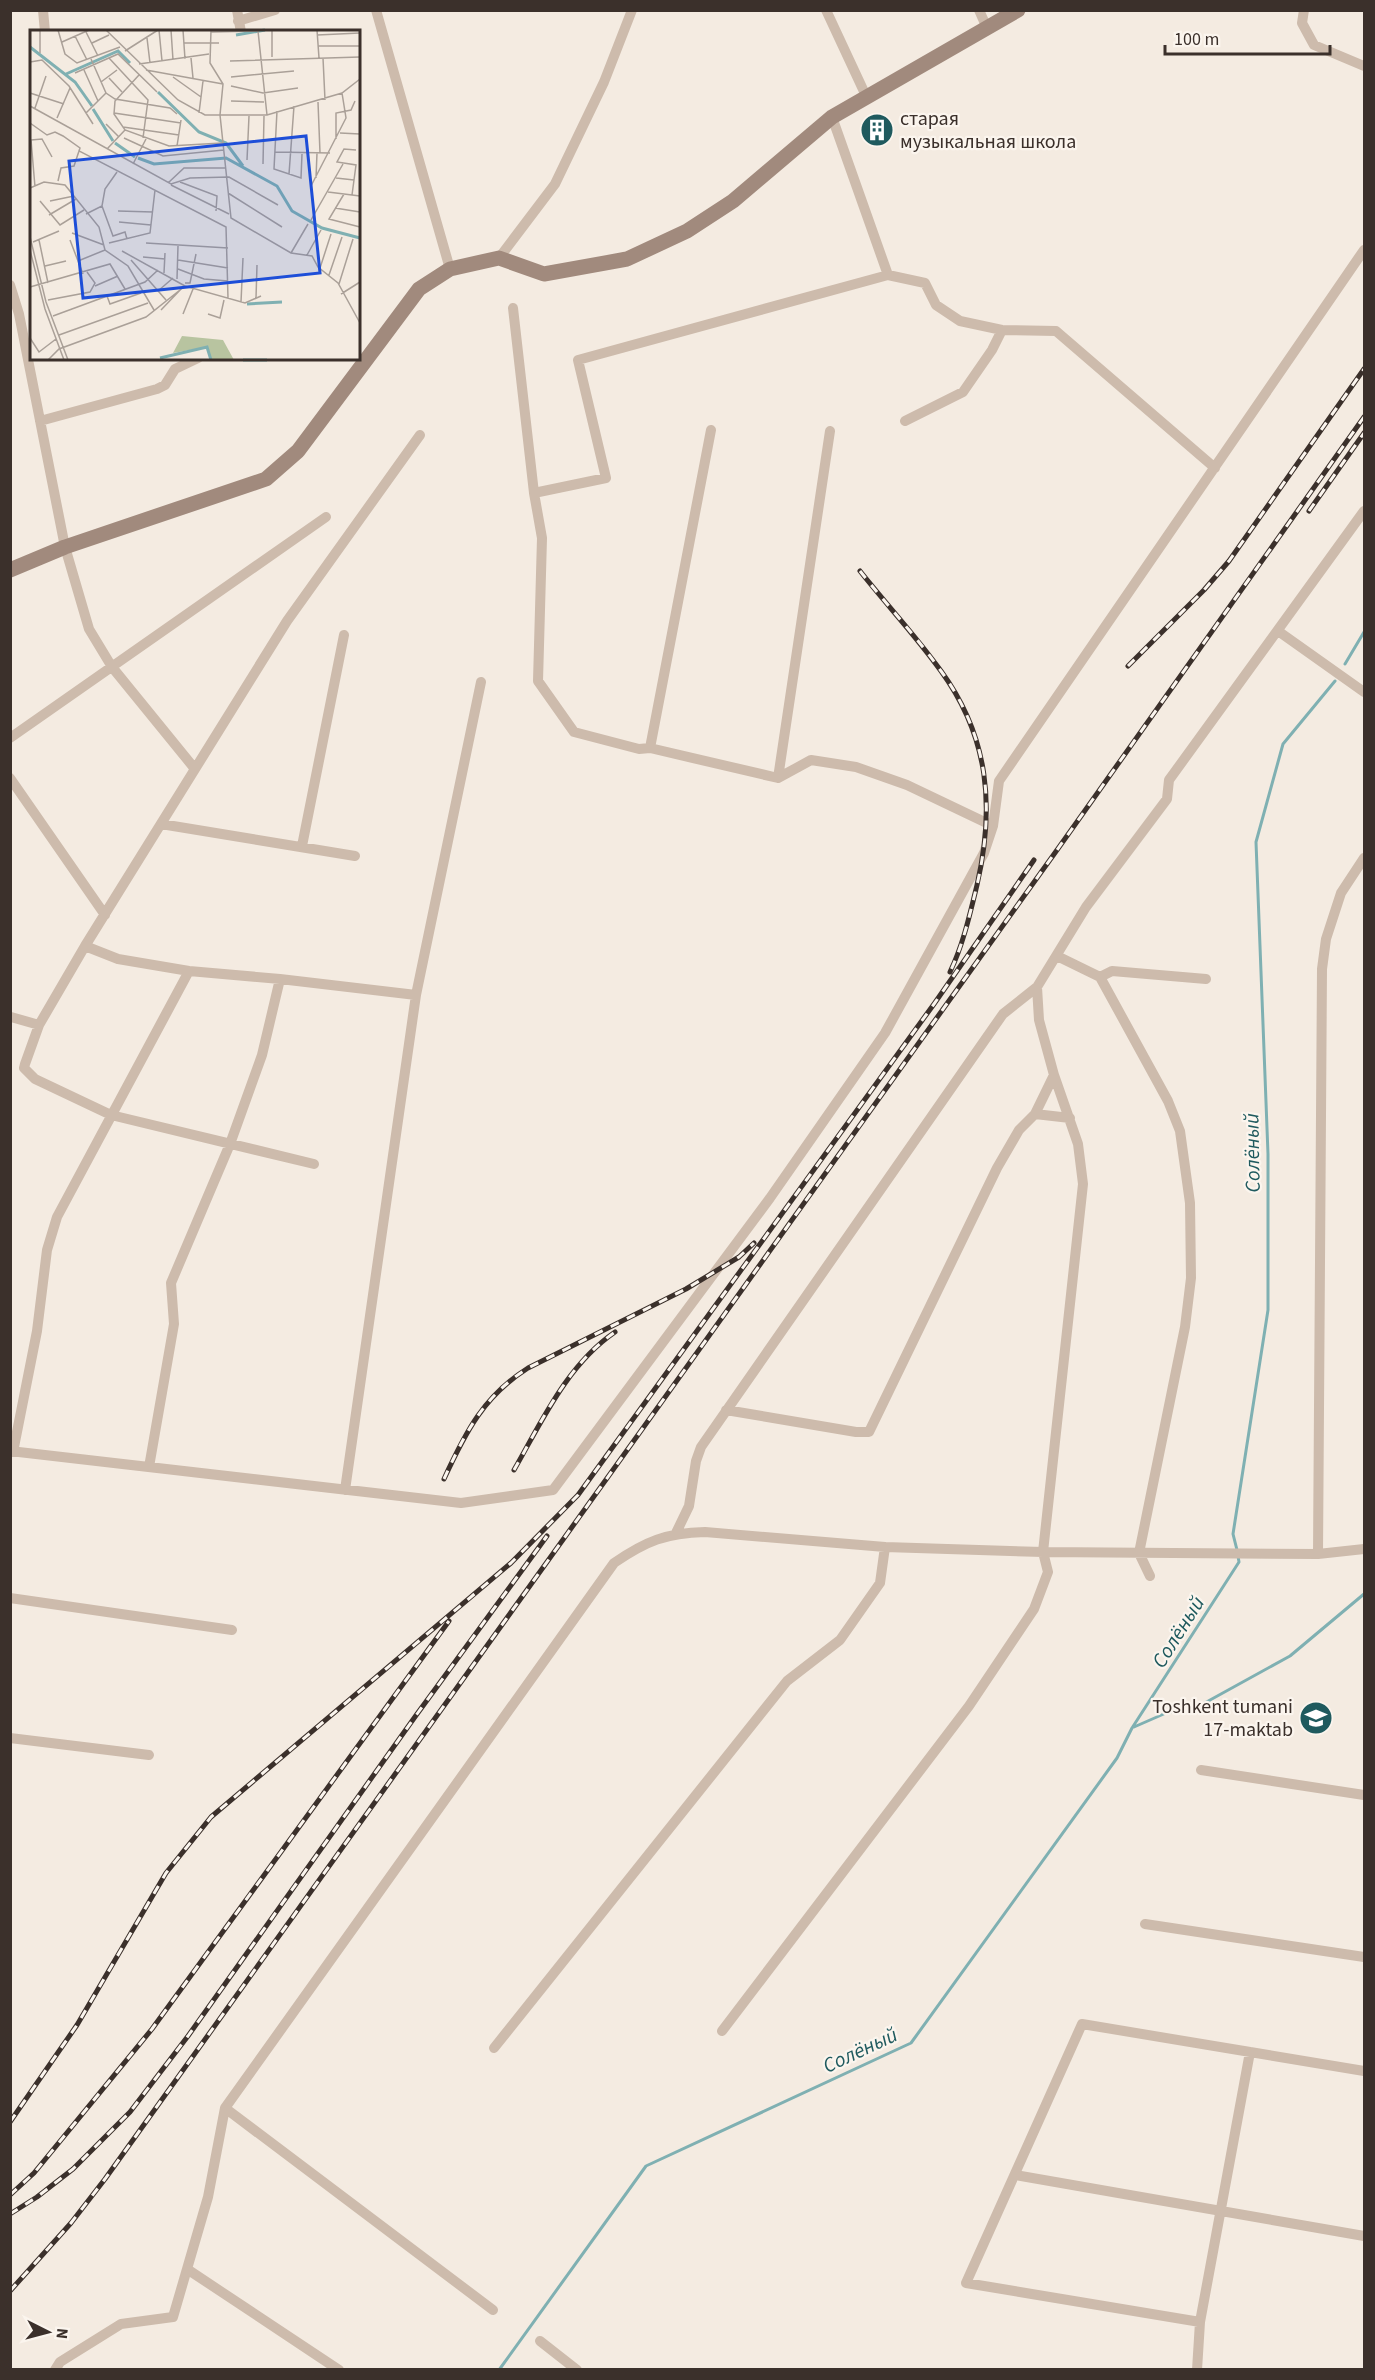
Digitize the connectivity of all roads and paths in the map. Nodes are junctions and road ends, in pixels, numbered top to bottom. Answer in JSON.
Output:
{"nodes":[{"id":1,"x":43,"y":10,"type":"edge"},
{"id":2,"x":275,"y":10,"type":"edge"},
{"id":3,"x":376,"y":10,"type":"edge"},
{"id":4,"x":632,"y":10,"type":"edge"},
{"id":5,"x":826,"y":10,"type":"edge"},
{"id":6,"x":979,"y":10,"type":"edge"},
{"id":7,"x":1304,"y":10,"type":"edge"},
{"id":8,"x":1017,"y":11,"type":"edge"},
{"id":9,"x":239,"y":21,"type":"edge"},
{"id":10,"x":987,"y":28,"type":"junction"},
{"id":11,"x":45,"y":30,"type":"edge"},
{"id":12,"x":1365,"y":66,"type":"edge"},
{"id":13,"x":867,"y":98,"type":"junction"},
{"id":14,"x":832,"y":117,"type":"junction"},
{"id":15,"x":1365,"y":250,"type":"edge"},
{"id":16,"x":499,"y":258,"type":"junction"},
{"id":17,"x":450,"y":269,"type":"junction"},
{"id":18,"x":888,"y":275,"type":"junction"},
{"id":19,"x":10,"y":285,"type":"edge"},
{"id":20,"x":513,"y":308,"type":"dead end"},
{"id":21,"x":1002,"y":330,"type":"junction"},
{"id":22,"x":190,"y":360,"type":"edge"},
{"id":23,"x":173,"y":364,"type":"edge"},
{"id":24,"x":40,"y":421,"type":"junction"},
{"id":25,"x":904,"y":421,"type":"dead end"},
{"id":26,"x":711,"y":430,"type":"dead end"},
{"id":27,"x":830,"y":431,"type":"dead end"},
{"id":28,"x":420,"y":435,"type":"dead end"},
{"id":29,"x":1215,"y":468,"type":"junction"},
{"id":30,"x":534,"y":493,"type":"junction"},
{"id":31,"x":1365,"y":511,"type":"edge"},
{"id":32,"x":326,"y":517,"type":"dead end"},
{"id":33,"x":65,"y":547,"type":"junction"},
{"id":34,"x":10,"y":570,"type":"edge"},
{"id":35,"x":1278,"y":631,"type":"junction"},
{"id":36,"x":344,"y":635,"type":"dead end"},
{"id":37,"x":112,"y":667,"type":"junction"},
{"id":38,"x":480,"y":682,"type":"dead end"},
{"id":39,"x":1365,"y":692,"type":"edge"},
{"id":40,"x":10,"y":738,"type":"edge"},
{"id":41,"x":650,"y":748,"type":"junction"},
{"id":42,"x":195,"y":769,"type":"junction"},
{"id":43,"x":10,"y":778,"type":"edge"},
{"id":44,"x":778,"y":778,"type":"junction"},
{"id":45,"x":161,"y":824,"type":"junction"},
{"id":46,"x":993,"y":826,"type":"junction"},
{"id":47,"x":302,"y":846,"type":"junction"},
{"id":48,"x":355,"y":856,"type":"dead end"},
{"id":49,"x":1365,"y":858,"type":"edge"},
{"id":50,"x":105,"y":915,"type":"junction"},
{"id":51,"x":85,"y":946,"type":"junction"},
{"id":52,"x":1057,"y":956,"type":"junction"},
{"id":53,"x":189,"y":971,"type":"junction"},
{"id":54,"x":1100,"y":977,"type":"junction"},
{"id":55,"x":280,"y":979,"type":"junction"},
{"id":56,"x":1206,"y":979,"type":"dead end"},
{"id":57,"x":1037,"y":987,"type":"junction"},
{"id":58,"x":416,"y":995,"type":"junction"},
{"id":59,"x":11,"y":1018,"type":"edge"},
{"id":60,"x":39,"y":1025,"type":"junction"},
{"id":61,"x":1054,"y":1075,"type":"junction"},
{"id":62,"x":1035,"y":1114,"type":"junction"},
{"id":63,"x":111,"y":1115,"type":"junction"},
{"id":64,"x":1070,"y":1118,"type":"junction"},
{"id":65,"x":230,"y":1144,"type":"junction"},
{"id":66,"x":314,"y":1164,"type":"dead end"},
{"id":67,"x":726,"y":1410,"type":"junction"},
{"id":68,"x":12,"y":1452,"type":"edge"},
{"id":69,"x":149,"y":1467,"type":"junction"},
{"id":70,"x":345,"y":1490,"type":"junction"},
{"id":71,"x":676,"y":1533,"type":"junction"},
{"id":72,"x":885,"y":1547,"type":"junction"},
{"id":73,"x":1365,"y":1549,"type":"edge"},
{"id":74,"x":1043,"y":1552,"type":"junction"},
{"id":75,"x":1138,"y":1553,"type":"junction"},
{"id":76,"x":1318,"y":1554,"type":"junction"},
{"id":77,"x":1150,"y":1576,"type":"dead end"},
{"id":78,"x":10,"y":1598,"type":"edge"},
{"id":79,"x":232,"y":1630,"type":"dead end"},
{"id":80,"x":10,"y":1738,"type":"edge"},
{"id":81,"x":149,"y":1755,"type":"dead end"},
{"id":82,"x":1201,"y":1770,"type":"dead end"},
{"id":83,"x":1365,"y":1795,"type":"edge"},
{"id":84,"x":1145,"y":1924,"type":"dead end"},
{"id":85,"x":1365,"y":1957,"type":"edge"},
{"id":86,"x":722,"y":2031,"type":"dead end"},
{"id":87,"x":494,"y":2048,"type":"dead end"},
{"id":88,"x":1250,"y":2052,"type":"junction"},
{"id":89,"x":1365,"y":2071,"type":"edge"},
{"id":90,"x":225,"y":2108,"type":"junction"},
{"id":91,"x":1015,"y":2175,"type":"junction"},
{"id":92,"x":1220,"y":2210,"type":"junction"},
{"id":93,"x":1365,"y":2236,"type":"edge"},
{"id":94,"x":187,"y":2269,"type":"junction"},
{"id":95,"x":494,"y":2310,"type":"dead end"},
{"id":96,"x":1200,"y":2322,"type":"junction"},
{"id":97,"x":540,"y":2341,"type":"dead end"},
{"id":98,"x":54,"y":2370,"type":"edge"},
{"id":99,"x":339,"y":2370,"type":"edge"},
{"id":100,"x":577,"y":2370,"type":"edge"},
{"id":101,"x":1197,"y":2370,"type":"edge"}],
"edges":[{"from":1,"to":11,"type":"street"},
{"from":2,"to":9,"type":"street"},
{"from":3,"to":17,"type":"street"},
{"from":4,"to":16,"type":"street"},
{"from":5,"to":13,"type":"street"},
{"from":6,"to":10,"type":"street"},
{"from":7,"to":12,"type":"street"},
{"from":8,"to":10,"type":"street"},
{"from":10,"to":13,"type":"street"},
{"from":13,"to":14,"type":"street"},
{"from":14,"to":16,"type":"street"},
{"from":14,"to":18,"type":"street"},
{"from":15,"to":29,"type":"street"},
{"from":16,"to":17,"type":"street"},
{"from":17,"to":33,"type":"street"},
{"from":18,"to":21,"type":"street"},
{"from":18,"to":30,"type":"street"},
{"from":19,"to":24,"type":"street"},
{"from":20,"to":30,"type":"street"},
{"from":21,"to":25,"type":"street"},
{"from":21,"to":29,"type":"street"},
{"from":22,"to":23,"type":"street"},
{"from":23,"to":24,"type":"street"},
{"from":24,"to":33,"type":"street"},
{"from":26,"to":41,"type":"street"},
{"from":27,"to":44,"type":"street"},
{"from":28,"to":42,"type":"street"},
{"from":29,"to":46,"type":"street"},
{"from":30,"to":41,"type":"street"},
{"from":31,"to":35,"type":"street"},
{"from":32,"to":37,"type":"street"},
{"from":33,"to":34,"type":"street"},
{"from":33,"to":37,"type":"street"},
{"from":35,"to":39,"type":"street"},
{"from":35,"to":52,"type":"street"},
{"from":36,"to":47,"type":"street"},
{"from":37,"to":40,"type":"street"},
{"from":37,"to":42,"type":"street"},
{"from":38,"to":58,"type":"street"},
{"from":41,"to":44,"type":"street"},
{"from":42,"to":45,"type":"street"},
{"from":43,"to":50,"type":"street"},
{"from":44,"to":46,"type":"street"},
{"from":45,"to":47,"type":"street"},
{"from":45,"to":50,"type":"street"},
{"from":46,"to":70,"type":"street"},
{"from":47,"to":48,"type":"street"},
{"from":49,"to":76,"type":"street"},
{"from":50,"to":51,"type":"street"},
{"from":51,"to":53,"type":"street"},
{"from":51,"to":60,"type":"street"},
{"from":52,"to":54,"type":"street"},
{"from":52,"to":57,"type":"street"},
{"from":53,"to":55,"type":"street"},
{"from":53,"to":63,"type":"street"},
{"from":54,"to":56,"type":"street"},
{"from":54,"to":75,"type":"street"},
{"from":55,"to":58,"type":"street"},
{"from":55,"to":65,"type":"street"},
{"from":57,"to":61,"type":"street"},
{"from":57,"to":67,"type":"street"},
{"from":58,"to":70,"type":"street"},
{"from":59,"to":60,"type":"street"},
{"from":60,"to":63,"type":"street"},
{"from":61,"to":62,"type":"street"},
{"from":61,"to":64,"type":"street"},
{"from":62,"to":64,"type":"street"},
{"from":62,"to":67,"type":"street"},
{"from":63,"to":65,"type":"street"},
{"from":63,"to":68,"type":"street"},
{"from":64,"to":74,"type":"street"},
{"from":65,"to":66,"type":"street"},
{"from":65,"to":69,"type":"street"},
{"from":67,"to":71,"type":"street"},
{"from":68,"to":69,"type":"street"},
{"from":69,"to":70,"type":"street"},
{"from":71,"to":72,"type":"street"},
{"from":71,"to":90,"type":"street"},
{"from":72,"to":74,"type":"street"},
{"from":72,"to":87,"type":"street"},
{"from":73,"to":76,"type":"street"},
{"from":74,"to":75,"type":"street"},
{"from":74,"to":86,"type":"street"},
{"from":75,"to":76,"type":"street"},
{"from":75,"to":77,"type":"street"},
{"from":78,"to":79,"type":"street"},
{"from":80,"to":81,"type":"street"},
{"from":82,"to":83,"type":"street"},
{"from":84,"to":85,"type":"street"},
{"from":88,"to":89,"type":"street"},
{"from":88,"to":91,"type":"street"},
{"from":88,"to":92,"type":"street"},
{"from":90,"to":94,"type":"street"},
{"from":90,"to":95,"type":"street"},
{"from":91,"to":92,"type":"street"},
{"from":91,"to":96,"type":"street"},
{"from":92,"to":93,"type":"street"},
{"from":92,"to":96,"type":"street"},
{"from":94,"to":98,"type":"street"},
{"from":94,"to":99,"type":"street"},
{"from":96,"to":101,"type":"street"},
{"from":97,"to":100,"type":"street"}]}
